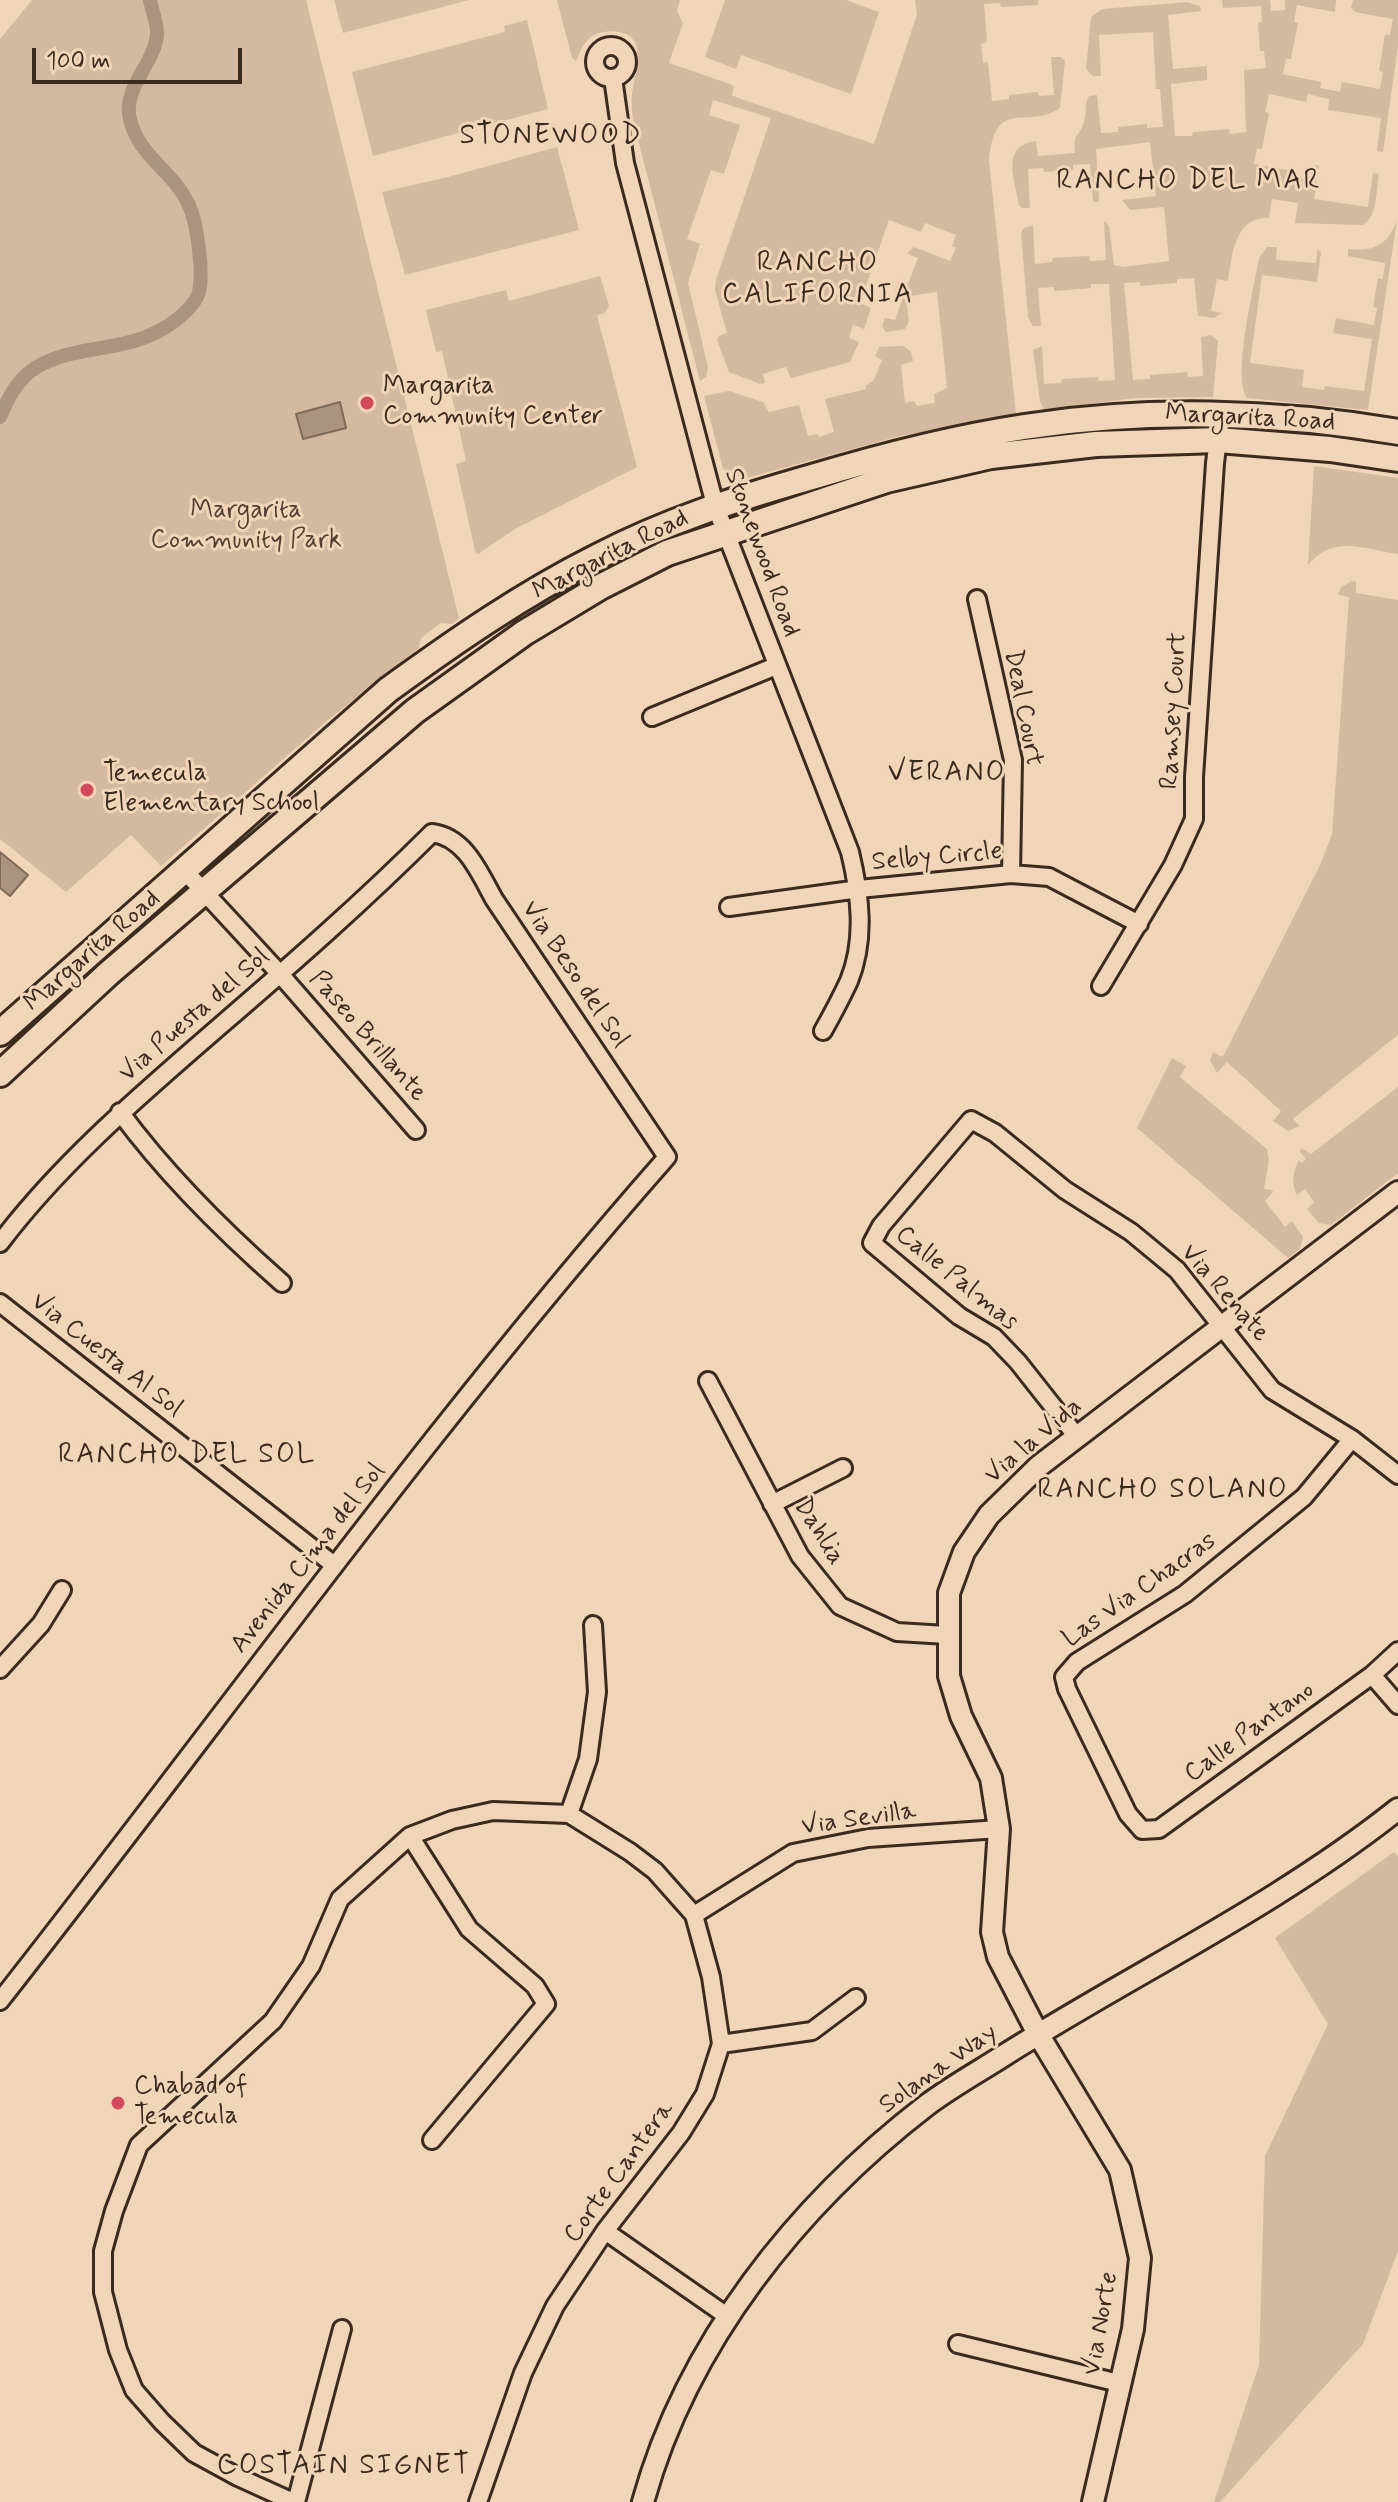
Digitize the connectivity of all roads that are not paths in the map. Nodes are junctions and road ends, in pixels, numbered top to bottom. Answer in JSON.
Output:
{"nodes":[{"id":1,"x":613,"y":78,"type":"dead end"},
{"id":2,"x":1221,"y":415,"type":"junction"},
{"id":3,"x":1398,"y":432,"type":"edge"},
{"id":4,"x":1218,"y":440,"type":"junction"},
{"id":5,"x":1398,"y":459,"type":"edge"},
{"id":6,"x":715,"y":505,"type":"junction"},
{"id":7,"x":725,"y":532,"type":"junction"},
{"id":8,"x":977,"y":599,"type":"dead end"},
{"id":9,"x":776,"y":666,"type":"junction"},
{"id":10,"x":652,"y":717,"type":"dead end"},
{"id":11,"x":432,"y":833,"type":"joint"},
{"id":12,"x":184,"y":870,"type":"junction"},
{"id":13,"x":1011,"y":874,"type":"junction"},
{"id":14,"x":859,"y":889,"type":"junction"},
{"id":15,"x":204,"y":892,"type":"junction"},
{"id":16,"x":729,"y":907,"type":"dead end"},
{"id":17,"x":1139,"y":924,"type":"junction"},
{"id":18,"x":280,"y":974,"type":"junction"},
{"id":19,"x":1101,"y":986,"type":"dead end"},
{"id":20,"x":823,"y":1031,"type":"dead end"},
{"id":21,"x":0,"y":1033,"type":"edge"},
{"id":22,"x":0,"y":1074,"type":"edge"},
{"id":23,"x":120,"y":1112,"type":"junction"},
{"id":24,"x":971,"y":1120,"type":"joint"},
{"id":25,"x":416,"y":1130,"type":"dead end"},
{"id":26,"x":667,"y":1157,"type":"joint"},
{"id":27,"x":1398,"y":1192,"type":"edge"},
{"id":28,"x":0,"y":1243,"type":"edge"},
{"id":29,"x":282,"y":1283,"type":"dead end"},
{"id":30,"x":0,"y":1303,"type":"edge"},
{"id":31,"x":1222,"y":1325,"type":"junction"},
{"id":32,"x":708,"y":1381,"type":"dead end"},
{"id":33,"x":1078,"y":1438,"type":"junction"},
{"id":34,"x":1352,"y":1439,"type":"junction"},
{"id":35,"x":843,"y":1468,"type":"dead end"},
{"id":36,"x":1398,"y":1475,"type":"edge"},
{"id":37,"x":772,"y":1504,"type":"junction"},
{"id":38,"x":334,"y":1565,"type":"junction"},
{"id":39,"x":62,"y":1590,"type":"dead end"},
{"id":40,"x":593,"y":1625,"type":"dead end"},
{"id":41,"x":947,"y":1635,"type":"junction"},
{"id":42,"x":1398,"y":1651,"type":"edge"},
{"id":43,"x":0,"y":1669,"type":"edge"},
{"id":44,"x":1372,"y":1675,"type":"junction"},
{"id":45,"x":1398,"y":1705,"type":"edge"},
{"id":46,"x":1398,"y":1809,"type":"edge"},
{"id":47,"x":569,"y":1814,"type":"junction"},
{"id":48,"x":1128,"y":1814,"type":"joint"},
{"id":49,"x":999,"y":1829,"type":"junction"},
{"id":50,"x":410,"y":1836,"type":"junction"},
{"id":51,"x":694,"y":1915,"type":"junction"},
{"id":52,"x":856,"y":1998,"type":"dead end"},
{"id":53,"x":0,"y":2001,"type":"edge"},
{"id":54,"x":1038,"y":2034,"type":"junction"},
{"id":55,"x":721,"y":2044,"type":"junction"},
{"id":56,"x":432,"y":2140,"type":"dead end"},
{"id":57,"x":605,"y":2231,"type":"junction"},
{"id":58,"x":727,"y":2316,"type":"junction"},
{"id":59,"x":342,"y":2329,"type":"dead end"},
{"id":60,"x":958,"y":2344,"type":"dead end"},
{"id":61,"x":1119,"y":2383,"type":"junction"},
{"id":62,"x":294,"y":2502,"type":"edge"},
{"id":63,"x":478,"y":2502,"type":"edge"},
{"id":64,"x":643,"y":2502,"type":"edge"},
{"id":65,"x":1093,"y":2502,"type":"edge"}],
"edges":[{"from":1,"to":6,"type":"street","name":"Stonewood Road"},
{"from":2,"to":3,"type":"main road","name":"Margarita Road"},
{"from":2,"to":4,"type":"street","name":"Ramsey Court"},
{"from":2,"to":6,"type":"main road","name":"Margarita Road"},
{"from":4,"to":5,"type":"main road","name":"Margarita Road"},
{"from":4,"to":7,"type":"main road","name":"Margarita Road"},
{"from":4,"to":17,"type":"street","name":"Ramsey Court"},
{"from":6,"to":7,"type":"street","name":"Stonewood Road"},
{"from":6,"to":12,"type":"main road","name":"Margarita Road"},
{"from":7,"to":9,"type":"street","name":"Stonewood Road"},
{"from":7,"to":15,"type":"main road","name":"Margarita Road"},
{"from":8,"to":13,"type":"street","name":"Deal Court"},
{"from":9,"to":10,"type":"street"},
{"from":9,"to":14,"type":"street","name":"Stonewood Road"},
{"from":11,"to":18,"type":"street","name":"Via Puesta del Sol"},
{"from":11,"to":26,"type":"street","name":"Via Beso del Sol"},
{"from":12,"to":15,"type":"street","name":"Paseo Brillante"},
{"from":12,"to":21,"type":"main road","name":"Margarita Road"},
{"from":13,"to":14,"type":"street","name":"Selby Circle"},
{"from":13,"to":17,"type":"street","name":"Selby Circle"},
{"from":14,"to":16,"type":"street","name":"Selby Circle"},
{"from":14,"to":20,"type":"street","name":"Stonewood Road"},
{"from":15,"to":18,"type":"street","name":"Paseo Brillante"},
{"from":15,"to":22,"type":"main road","name":"Margarita Road"},
{"from":17,"to":19,"type":"street","name":"Ramsey Court"},
{"from":18,"to":23,"type":"street","name":"Via Puesta del Sol"},
{"from":18,"to":25,"type":"street","name":"Paseo Brillante"},
{"from":23,"to":28,"type":"street","name":"Via Puesta del Sol"},
{"from":23,"to":29,"type":"street"},
{"from":24,"to":31,"type":"street","name":"Via Renate"},
{"from":24,"to":33,"type":"street","name":"Calle Palmas"},
{"from":26,"to":38,"type":"street","name":"Avenida Cima del Sol"},
{"from":27,"to":31,"type":"street","name":"Via la Vida"},
{"from":30,"to":38,"type":"street","name":"Via Cuesta Al Sol"},
{"from":31,"to":33,"type":"street","name":"Via la Vida"},
{"from":31,"to":34,"type":"street","name":"Via Renate"},
{"from":32,"to":37,"type":"street","name":"Dahlia"},
{"from":33,"to":41,"type":"street","name":"Via la Vida"},
{"from":34,"to":36,"type":"street","name":"Via Renate"},
{"from":34,"to":48,"type":"street","name":"Las Via Chacras"},
{"from":35,"to":37,"type":"street"},
{"from":37,"to":41,"type":"street","name":"Dahlia"},
{"from":38,"to":53,"type":"street","name":"Avenida Cima del Sol"},
{"from":39,"to":43,"type":"street"},
{"from":40,"to":47,"type":"street"},
{"from":41,"to":49,"type":"street","name":"Via la Vida"},
{"from":42,"to":44,"type":"street","name":"Calle Pantano"},
{"from":44,"to":45,"type":"street"},
{"from":44,"to":48,"type":"street","name":"Calle Pantano"},
{"from":46,"to":54,"type":"street","name":"Solana Way"},
{"from":47,"to":50,"type":"street"},
{"from":47,"to":51,"type":"street","name":"Corte Cantera"},
{"from":49,"to":51,"type":"street","name":"Via Sevilla"},
{"from":49,"to":54,"type":"street","name":"Via la Vida"},
{"from":50,"to":56,"type":"street"},
{"from":50,"to":62,"type":"street"},
{"from":51,"to":55,"type":"street","name":"Corte Cantera"},
{"from":52,"to":55,"type":"street"},
{"from":54,"to":58,"type":"street","name":"Solana Way"},
{"from":54,"to":61,"type":"street","name":"Via Norte"},
{"from":55,"to":57,"type":"street","name":"Corte Cantera"},
{"from":57,"to":58,"type":"street"},
{"from":57,"to":63,"type":"street","name":"Corte Cantera"},
{"from":58,"to":64,"type":"street","name":"Solana Way"},
{"from":59,"to":62,"type":"street"},
{"from":60,"to":61,"type":"street"},
{"from":61,"to":65,"type":"street","name":"Via Norte"}]}
